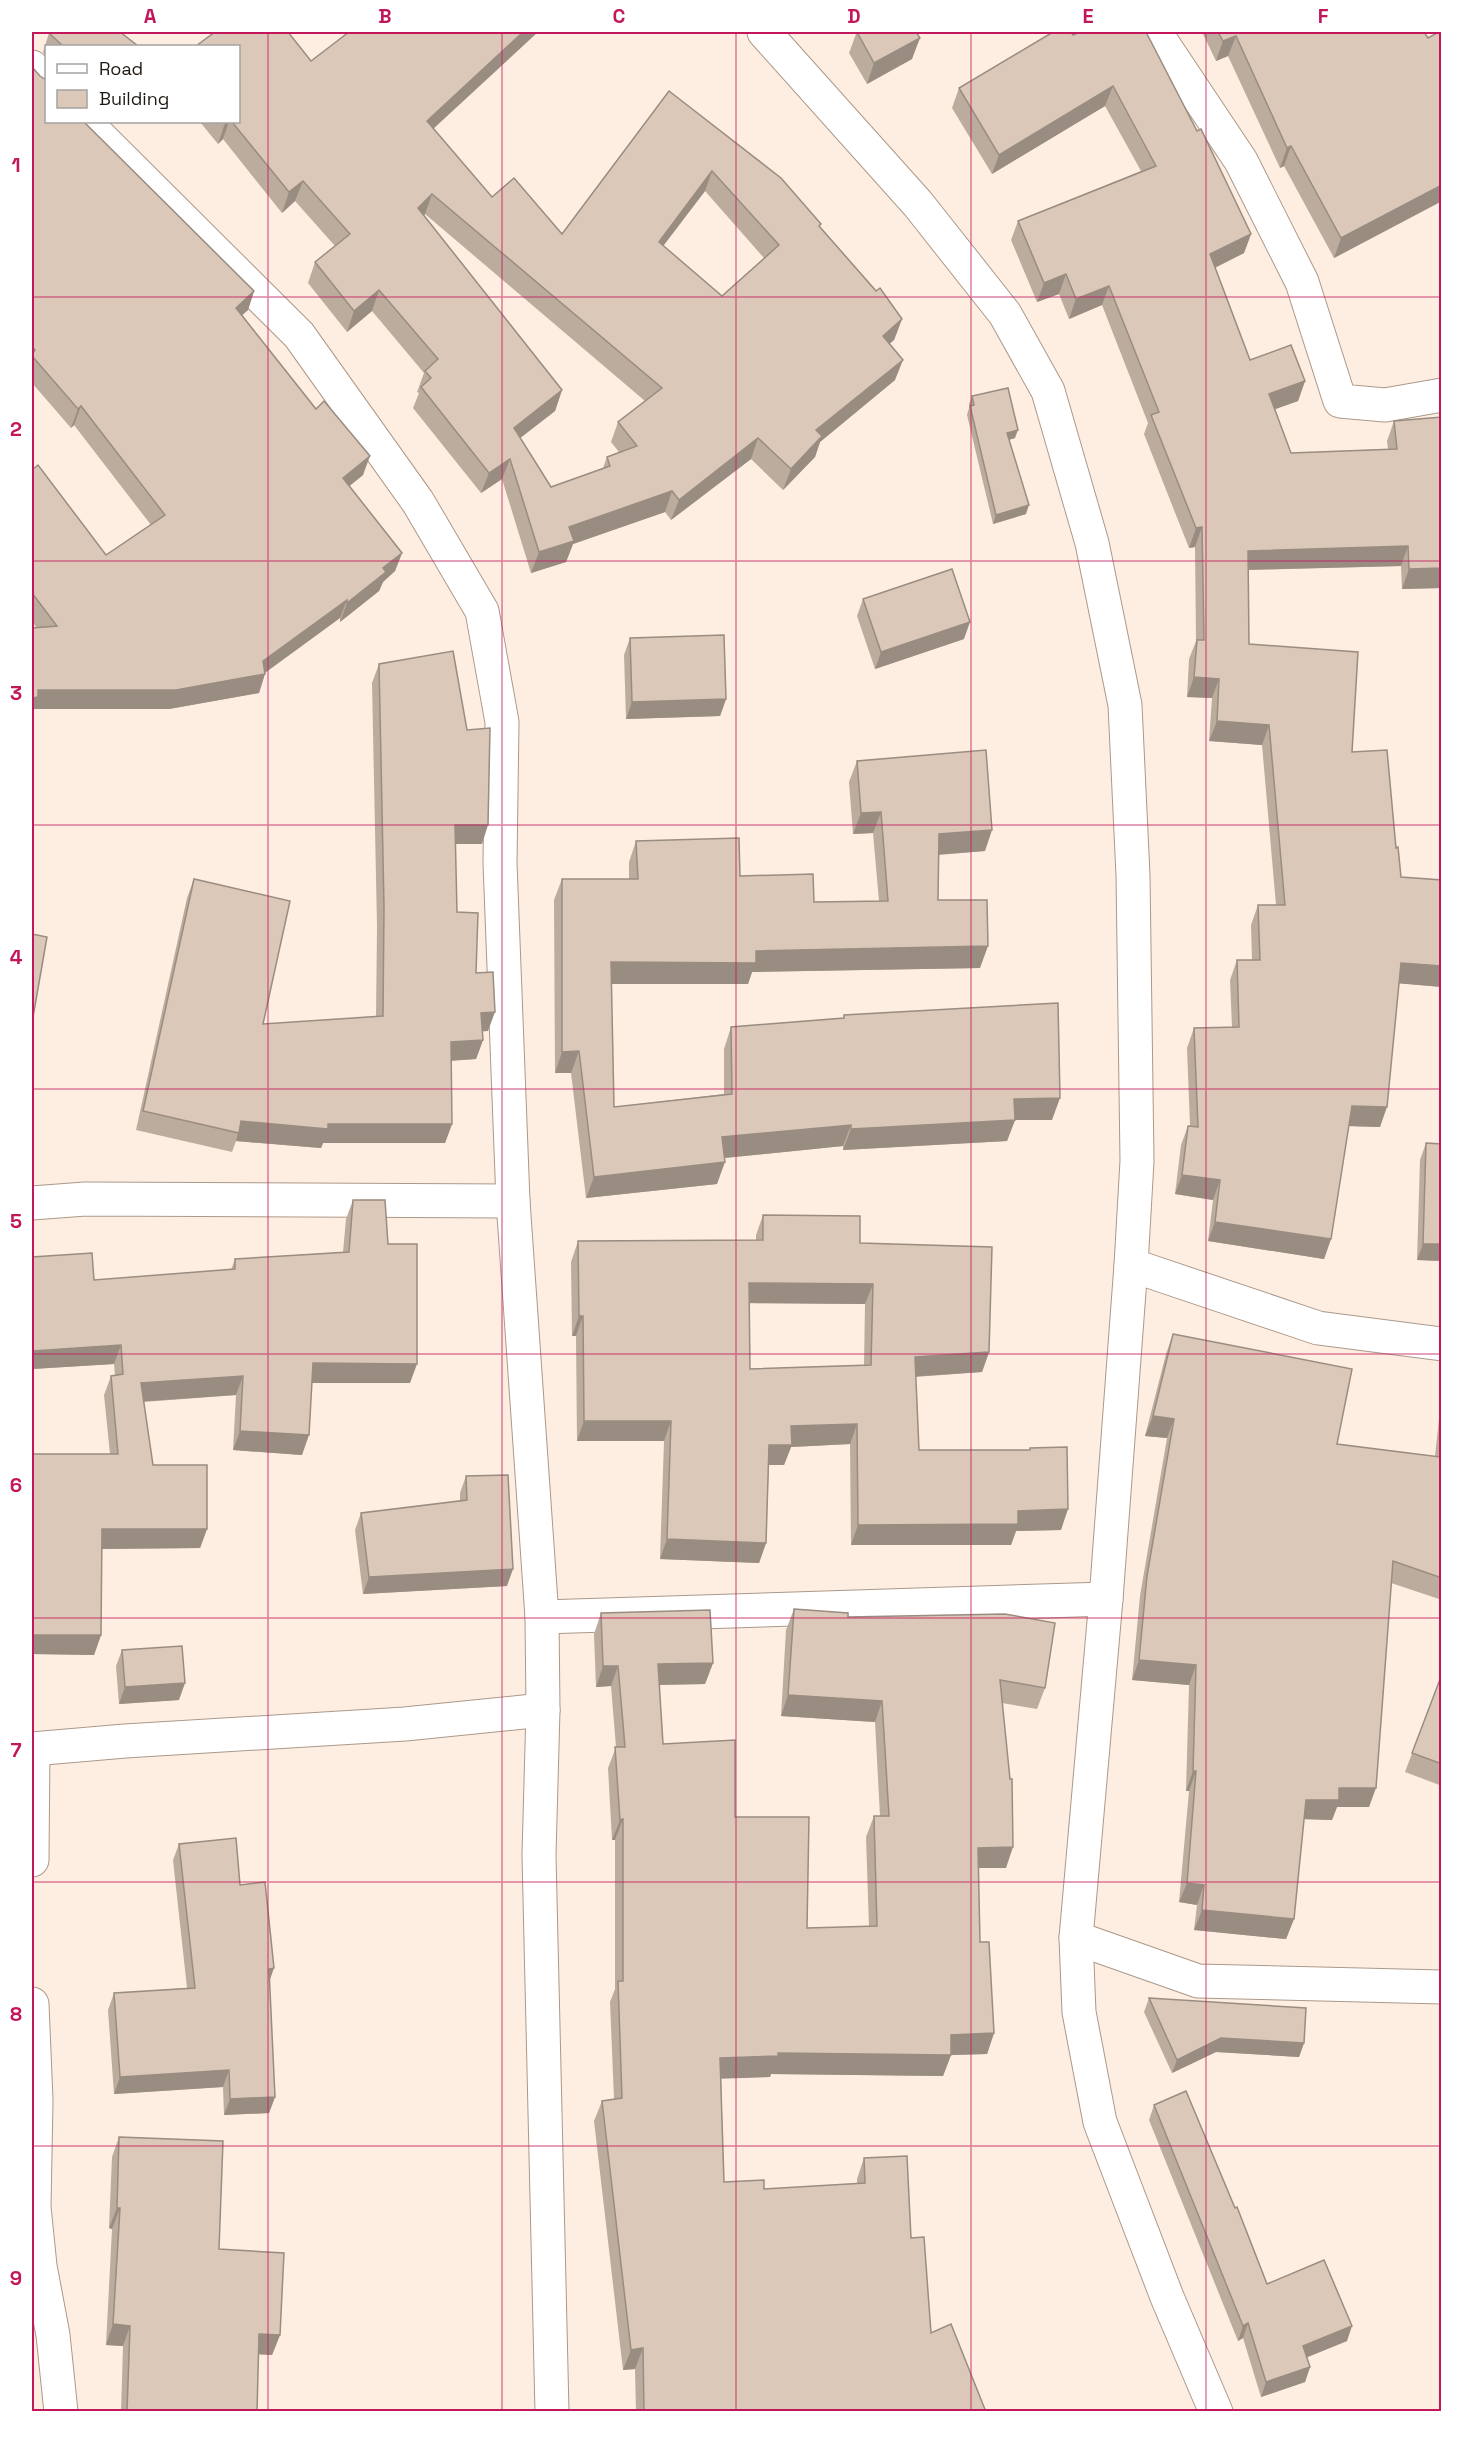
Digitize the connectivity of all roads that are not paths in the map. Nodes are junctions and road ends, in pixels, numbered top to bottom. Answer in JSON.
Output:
{"nodes":[{"id":1,"x":764,"y":32,"type":"edge"},
{"id":2,"x":1155,"y":32,"type":"edge"},
{"id":3,"x":32,"y":67,"type":"edge"},
{"id":4,"x":45,"y":81,"type":"edge"},
{"id":5,"x":86,"y":123,"type":"edge"},
{"id":6,"x":1439,"y":391,"type":"edge"},
{"id":7,"x":513,"y":1201,"type":"junction"},
{"id":8,"x":32,"y":1203,"type":"edge"},
{"id":9,"x":1131,"y":1265,"type":"junction"},
{"id":10,"x":1442,"y":1344,"type":"edge"},
{"id":11,"x":1106,"y":1599,"type":"junction"},
{"id":12,"x":542,"y":1617,"type":"junction"},
{"id":13,"x":543,"y":1710,"type":"junction"},
{"id":14,"x":32,"y":1749,"type":"edge"},
{"id":15,"x":32,"y":1860,"type":"edge"},
{"id":16,"x":1076,"y":1938,"type":"junction"},
{"id":17,"x":1442,"y":1987,"type":"edge"},
{"id":18,"x":32,"y":2004,"type":"edge"},
{"id":19,"x":33,"y":2207,"type":"edge"},
{"id":20,"x":61,"y":2412,"type":"edge"},
{"id":21,"x":552,"y":2412,"type":"edge"},
{"id":22,"x":1216,"y":2412,"type":"edge"}],
"edges":[{"from":1,"to":9,"type":"street"},
{"from":2,"to":6,"type":"street"},
{"from":3,"to":4,"type":"street"},
{"from":5,"to":7,"type":"street"},
{"from":7,"to":8,"type":"street"},
{"from":7,"to":12,"type":"street"},
{"from":9,"to":10,"type":"street"},
{"from":9,"to":11,"type":"street"},
{"from":11,"to":12,"type":"street"},
{"from":11,"to":16,"type":"street"},
{"from":12,"to":13,"type":"street"},
{"from":13,"to":14,"type":"street"},
{"from":13,"to":21,"type":"street"},
{"from":14,"to":15,"type":"street"},
{"from":16,"to":17,"type":"street"},
{"from":16,"to":22,"type":"street"},
{"from":18,"to":19,"type":"street"},
{"from":19,"to":20,"type":"street"}]}
